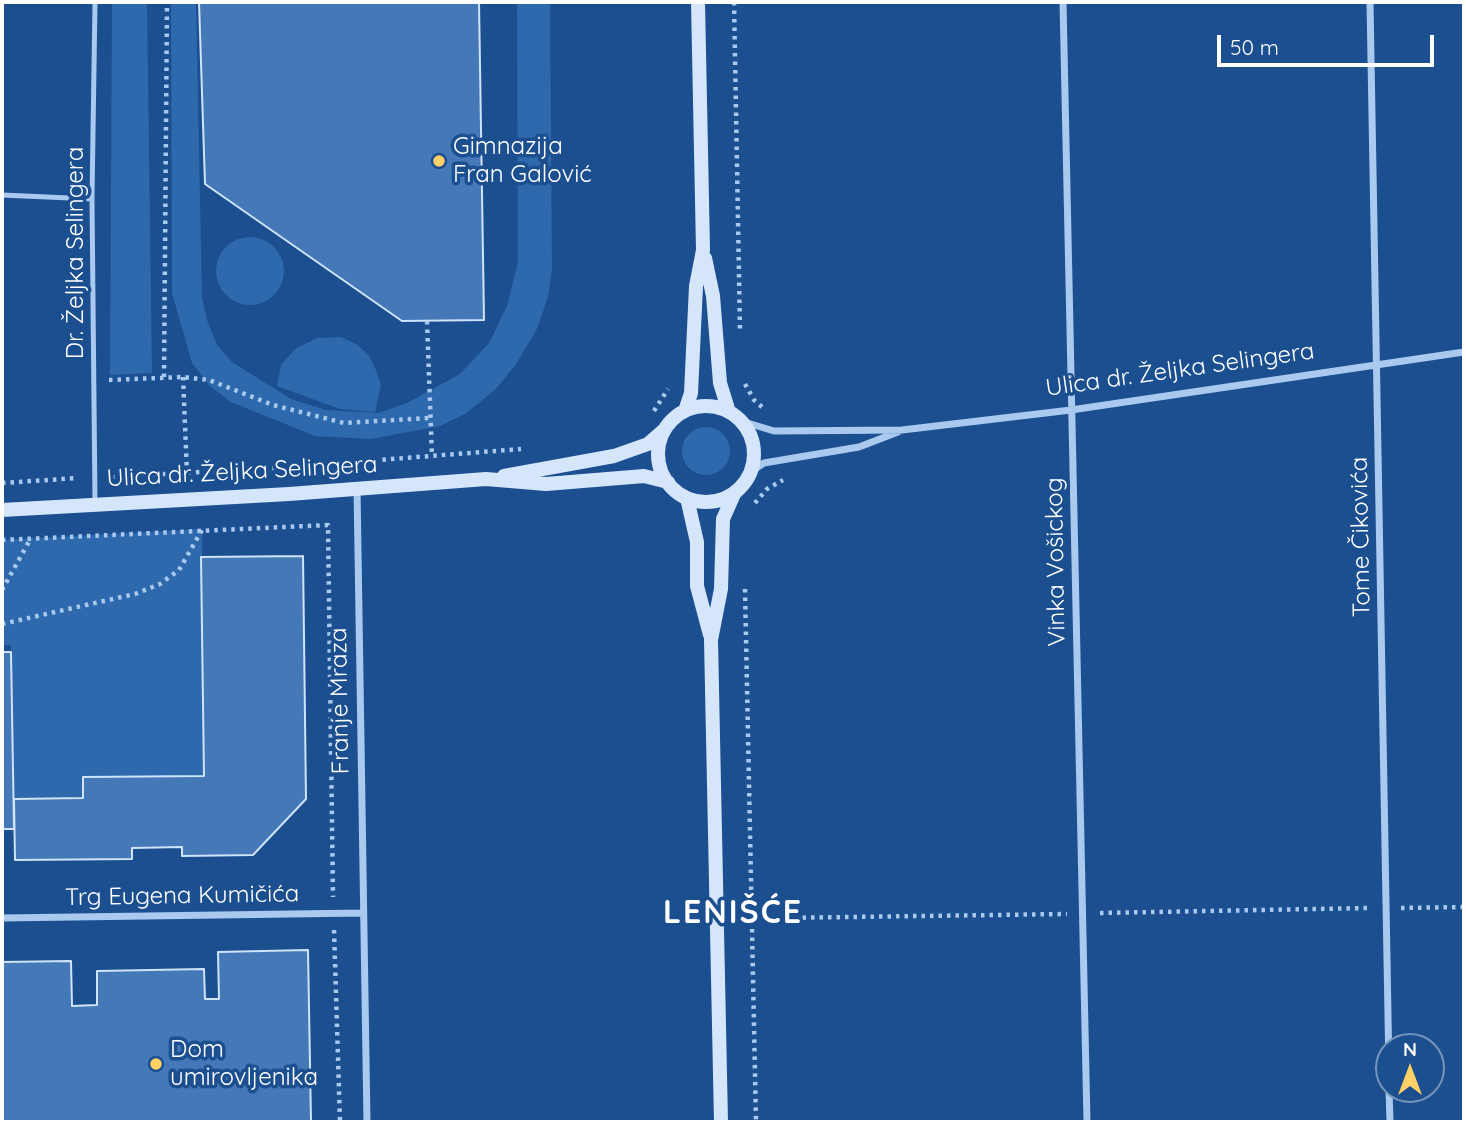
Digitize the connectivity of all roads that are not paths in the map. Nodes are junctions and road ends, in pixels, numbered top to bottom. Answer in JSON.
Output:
{"nodes":[{"id":1,"x":95,"y":2,"type":"edge"},
{"id":2,"x":698,"y":2,"type":"edge"},
{"id":3,"x":1063,"y":2,"type":"edge"},
{"id":4,"x":1370,"y":2,"type":"edge"},
{"id":5,"x":2,"y":195,"type":"edge"},
{"id":6,"x":92,"y":200,"type":"junction"},
{"id":7,"x":703,"y":250,"type":"junction"},
{"id":8,"x":1464,"y":352,"type":"edge"},
{"id":9,"x":1377,"y":364,"type":"junction"},
{"id":10,"x":1071,"y":410,"type":"junction"},
{"id":11,"x":685,"y":411,"type":"junction"},
{"id":12,"x":735,"y":416,"type":"junction"},
{"id":13,"x":665,"y":429,"type":"junction"},
{"id":14,"x":902,"y":430,"type":"junction"},
{"id":15,"x":750,"y":472,"type":"junction"},
{"id":16,"x":486,"y":480,"type":"junction"},
{"id":17,"x":668,"y":482,"type":"junction"},
{"id":18,"x":357,"y":488,"type":"junction"},
{"id":19,"x":735,"y":492,"type":"junction"},
{"id":20,"x":687,"y":498,"type":"junction"},
{"id":21,"x":95,"y":503,"type":"junction"},
{"id":22,"x":2,"y":510,"type":"edge"},
{"id":23,"x":711,"y":640,"type":"junction"},
{"id":24,"x":363,"y":913,"type":"junction"},
{"id":25,"x":2,"y":918,"type":"edge"},
{"id":26,"x":1389,"y":1033,"type":"edge"},
{"id":27,"x":1389,"y":1103,"type":"edge"},
{"id":28,"x":367,"y":1122,"type":"edge"},
{"id":29,"x":721,"y":1122,"type":"edge"},
{"id":30,"x":1087,"y":1122,"type":"edge"},
{"id":31,"x":1390,"y":1122,"type":"edge"}],
"edges":[{"from":1,"to":6,"type":"lane","name":"Dr. Željka Selingera"},
{"from":2,"to":7,"type":"street"},
{"from":3,"to":10,"type":"street","name":"Vinka Vošickog"},
{"from":4,"to":9,"type":"street","name":"Tome Čikovića"},
{"from":5,"to":6,"type":"lane"},
{"from":6,"to":21,"type":"lane","name":"Dr. Željka Selingera"},
{"from":7,"to":11,"type":"street"},
{"from":7,"to":12,"type":"street"},
{"from":8,"to":9,"type":"street","name":"Ulica dr. Željka Selingera"},
{"from":9,"to":10,"type":"street","name":"Ulica dr. Željka Selingera"},
{"from":9,"to":26,"type":"street","name":"Tome Čikovića"},
{"from":10,"to":14,"type":"street","name":"Ulica dr. Željka Selingera"},
{"from":10,"to":30,"type":"street","name":"Vinka Vošickog"},
{"from":11,"to":12,"type":"street"},
{"from":11,"to":13,"type":"street"},
{"from":12,"to":14,"type":"street","name":"Ulica dr. Željka Selingera"},
{"from":12,"to":15,"type":"street"},
{"from":13,"to":16,"type":"street","name":"Ulica dr. Željka Selingera"},
{"from":13,"to":17,"type":"street"},
{"from":14,"to":15,"type":"street","name":"Ulica dr. Željka Selingera"},
{"from":15,"to":19,"type":"street"},
{"from":16,"to":17,"type":"street","name":"Ulica dr. Željka Selingera"},
{"from":16,"to":18,"type":"street","name":"Ulica dr. Željka Selingera"},
{"from":17,"to":20,"type":"street"},
{"from":18,"to":21,"type":"street","name":"Ulica dr. Željka Selingera"},
{"from":18,"to":24,"type":"street","name":"Franje Mraza"},
{"from":19,"to":20,"type":"street"},
{"from":19,"to":23,"type":"street"},
{"from":20,"to":23,"type":"street"},
{"from":21,"to":22,"type":"street","name":"Ulica dr. Željka Selingera"},
{"from":23,"to":29,"type":"street"},
{"from":24,"to":25,"type":"street","name":"Trg Eugena Kumičića"},
{"from":24,"to":28,"type":"street","name":"Franje Mraza"},
{"from":27,"to":31,"type":"street"}]}
